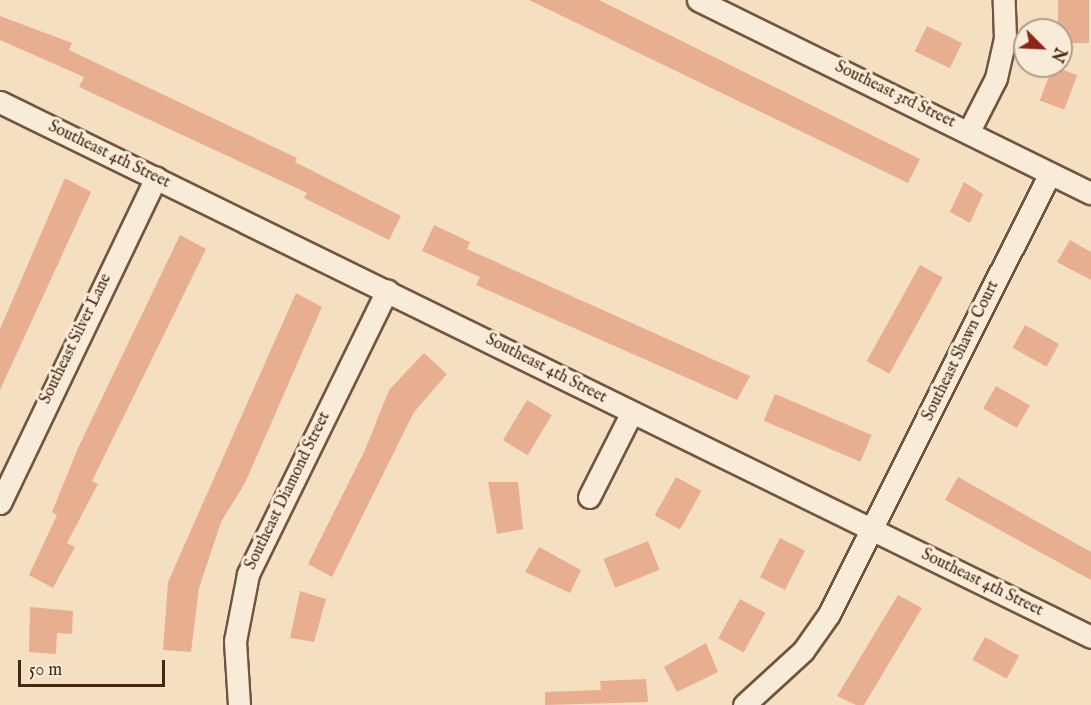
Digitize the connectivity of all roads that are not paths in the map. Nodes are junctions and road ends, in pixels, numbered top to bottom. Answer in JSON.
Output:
{"nodes":[{"id":1,"x":698,"y":0,"type":"edge"},
{"id":2,"x":1004,"y":0,"type":"edge"},
{"id":3,"x":0,"y":102,"type":"edge"},
{"id":4,"x":969,"y":131,"type":"junction"},
{"id":5,"x":1050,"y":173,"type":"junction"},
{"id":6,"x":156,"y":177,"type":"junction"},
{"id":7,"x":1091,"y":193,"type":"edge"},
{"id":8,"x":387,"y":290,"type":"junction"},
{"id":9,"x":632,"y":412,"type":"junction"},
{"id":10,"x":589,"y":497,"type":"dead end"},
{"id":11,"x":0,"y":503,"type":"edge"},
{"id":12,"x":873,"y":528,"type":"junction"},
{"id":13,"x":1091,"y":637,"type":"edge"},
{"id":14,"x":239,"y":705,"type":"edge"},
{"id":15,"x":744,"y":705,"type":"edge"}],
"edges":[{"from":1,"to":4,"type":"street","name":"Southeast 3rd Street"},
{"from":2,"to":4,"type":"street"},
{"from":3,"to":6,"type":"street","name":"Southeast 4th Street"},
{"from":4,"to":5,"type":"street","name":"Southeast 3rd Street"},
{"from":5,"to":7,"type":"street","name":"Southeast 3rd Street"},
{"from":5,"to":12,"type":"street","name":"Southeast Shawn Court"},
{"from":6,"to":8,"type":"street","name":"Southeast 4th Street"},
{"from":6,"to":11,"type":"street","name":"Southeast Silver Lane"},
{"from":8,"to":9,"type":"street","name":"Southeast 4th Street"},
{"from":8,"to":14,"type":"street","name":"Southeast Diamond Street"},
{"from":9,"to":10,"type":"street"},
{"from":9,"to":12,"type":"street","name":"Southeast 4th Street"},
{"from":12,"to":13,"type":"street","name":"Southeast 4th Street"},
{"from":12,"to":15,"type":"street","name":"Southeast Shawn Court"}]}
